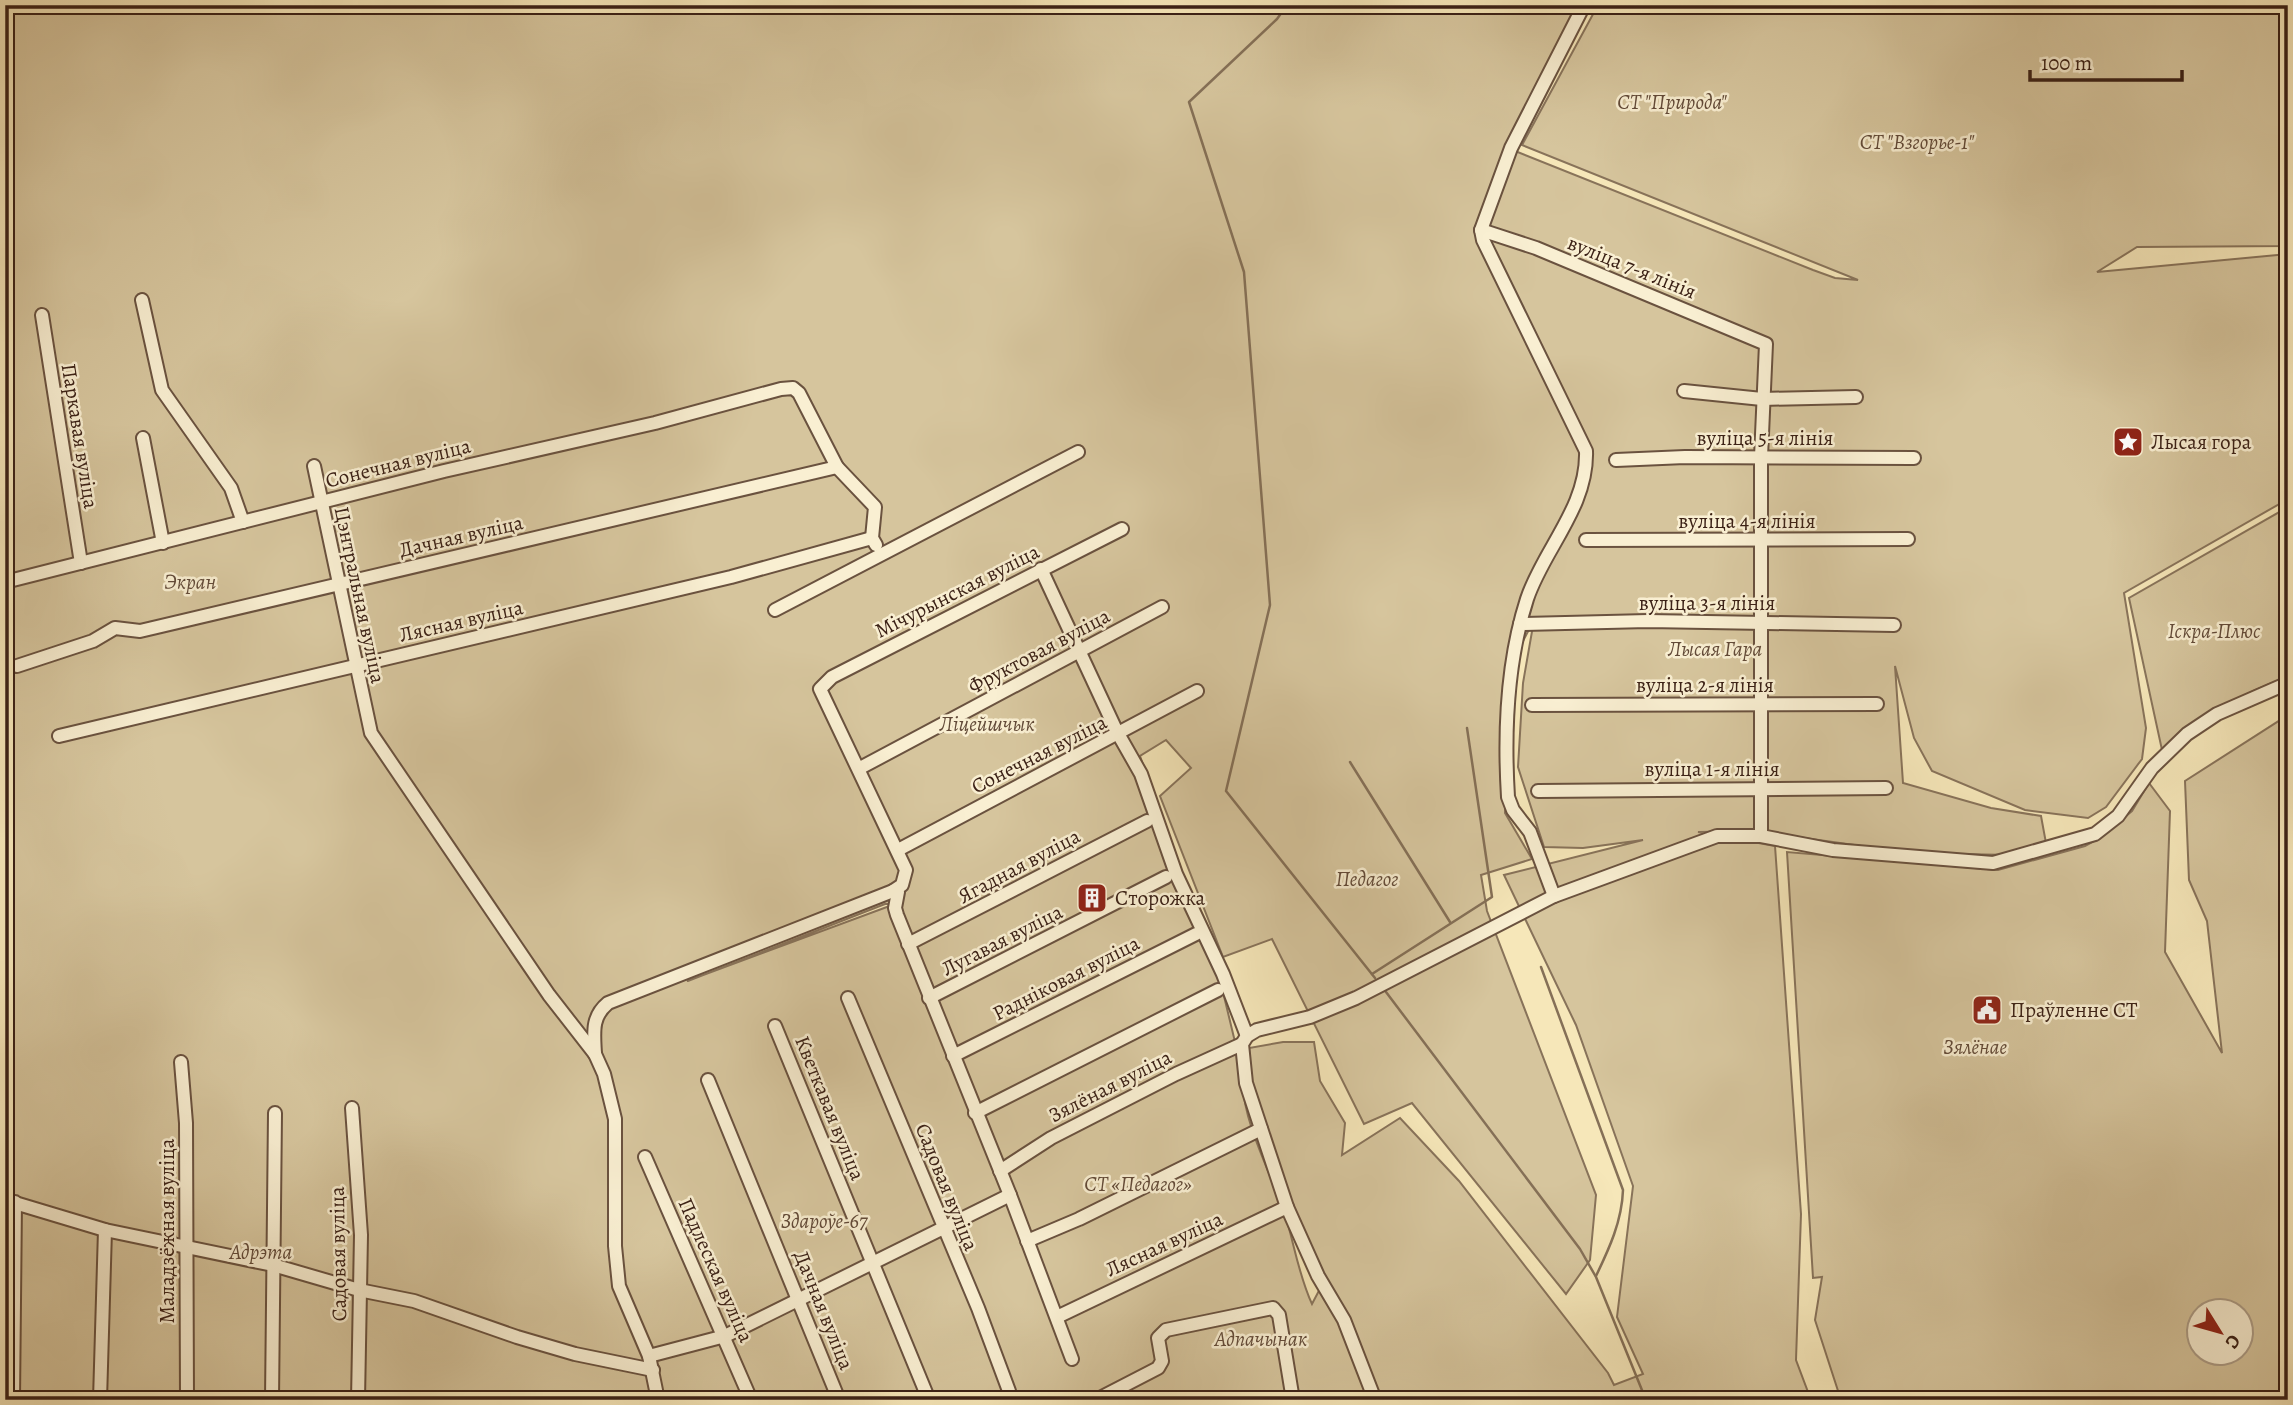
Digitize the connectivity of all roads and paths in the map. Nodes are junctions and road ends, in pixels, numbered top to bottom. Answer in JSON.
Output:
{"nodes":[{"id":1,"x":1584,"y":5,"type":"edge"},
{"id":2,"x":1481,"y":230,"type":"junction"},
{"id":3,"x":142,"y":300,"type":"dead end"},
{"id":4,"x":42,"y":315,"type":"dead end"},
{"id":5,"x":1684,"y":391,"type":"dead end"},
{"id":6,"x":1856,"y":397,"type":"dead end"},
{"id":7,"x":1762,"y":399,"type":"junction"},
{"id":8,"x":143,"y":438,"type":"dead end"},
{"id":9,"x":1078,"y":452,"type":"dead end"},
{"id":10,"x":1761,"y":457,"type":"junction"},
{"id":11,"x":1914,"y":458,"type":"dead end"},
{"id":12,"x":1616,"y":460,"type":"dead end"},
{"id":13,"x":314,"y":466,"type":"dead end"},
{"id":14,"x":837,"y":467,"type":"junction"},
{"id":15,"x":320,"y":502,"type":"junction"},
{"id":16,"x":243,"y":522,"type":"junction"},
{"id":17,"x":1122,"y":529,"type":"dead end"},
{"id":18,"x":872,"y":538,"type":"junction"},
{"id":19,"x":1586,"y":540,"type":"dead end"},
{"id":20,"x":1908,"y":540,"type":"dead end"},
{"id":21,"x":1762,"y":541,"type":"junction"},
{"id":22,"x":163,"y":543,"type":"junction"},
{"id":23,"x":881,"y":555,"type":"junction"},
{"id":24,"x":81,"y":563,"type":"junction"},
{"id":25,"x":1041,"y":569,"type":"junction"},
{"id":26,"x":5,"y":582,"type":"edge"},
{"id":27,"x":339,"y":585,"type":"junction"},
{"id":28,"x":1162,"y":607,"type":"dead end"},
{"id":29,"x":775,"y":610,"type":"dead end"},
{"id":30,"x":1761,"y":622,"type":"junction"},
{"id":31,"x":1520,"y":624,"type":"junction"},
{"id":32,"x":1895,"y":625,"type":"dead end"},
{"id":33,"x":1078,"y":652,"type":"junction"},
{"id":34,"x":17,"y":666,"type":"dead end"},
{"id":35,"x":356,"y":666,"type":"junction"},
{"id":36,"x":2288,"y":682,"type":"edge"},
{"id":37,"x":1197,"y":691,"type":"dead end"},
{"id":38,"x":1877,"y":704,"type":"dead end"},
{"id":39,"x":1532,"y":705,"type":"dead end"},
{"id":40,"x":1761,"y":705,"type":"junction"},
{"id":41,"x":1119,"y":735,"type":"junction"},
{"id":42,"x":59,"y":736,"type":"dead end"},
{"id":43,"x":860,"y":768,"type":"junction"},
{"id":44,"x":1760,"y":788,"type":"junction"},
{"id":45,"x":1886,"y":788,"type":"dead end"},
{"id":46,"x":1538,"y":791,"type":"dead end"},
{"id":47,"x":1147,"y":821,"type":"dead end"},
{"id":48,"x":1761,"y":836,"type":"junction"},
{"id":49,"x":898,"y":850,"type":"junction"},
{"id":50,"x":1166,"y":877,"type":"dead end"},
{"id":51,"x":893,"y":891,"type":"junction"},
{"id":52,"x":1554,"y":896,"type":"junction"},
{"id":53,"x":1196,"y":934,"type":"dead end"},
{"id":54,"x":908,"y":944,"type":"junction"},
{"id":55,"x":1218,"y":990,"type":"dead end"},
{"id":56,"x":848,"y":998,"type":"dead end"},
{"id":57,"x":929,"y":998,"type":"junction"},
{"id":58,"x":775,"y":1026,"type":"dead end"},
{"id":59,"x":1245,"y":1040,"type":"junction"},
{"id":60,"x":595,"y":1054,"type":"junction"},
{"id":61,"x":953,"y":1056,"type":"junction"},
{"id":62,"x":181,"y":1062,"type":"dead end"},
{"id":63,"x":708,"y":1080,"type":"dead end"},
{"id":64,"x":352,"y":1108,"type":"dead end"},
{"id":65,"x":275,"y":1113,"type":"dead end"},
{"id":66,"x":975,"y":1113,"type":"junction"},
{"id":67,"x":1261,"y":1129,"type":"junction"},
{"id":68,"x":645,"y":1157,"type":"dead end"},
{"id":69,"x":1000,"y":1171,"type":"junction"},
{"id":70,"x":1010,"y":1195,"type":"junction"},
{"id":71,"x":10,"y":1201,"type":"edge"},
{"id":72,"x":1287,"y":1208,"type":"junction"},
{"id":73,"x":942,"y":1227,"type":"junction"},
{"id":74,"x":105,"y":1230,"type":"junction"},
{"id":75,"x":1027,"y":1241,"type":"junction"},
{"id":76,"x":187,"y":1248,"type":"junction"},
{"id":77,"x":871,"y":1264,"type":"junction"},
{"id":78,"x":273,"y":1265,"type":"junction"},
{"id":79,"x":359,"y":1290,"type":"junction"},
{"id":80,"x":800,"y":1299,"type":"junction"},
{"id":81,"x":1057,"y":1317,"type":"junction"},
{"id":82,"x":725,"y":1336,"type":"junction"},
{"id":83,"x":649,"y":1356,"type":"junction"},
{"id":84,"x":1072,"y":1359,"type":"dead end"},
{"id":85,"x":653,"y":1370,"type":"junction"},
{"id":86,"x":1009,"y":1391,"type":"dead end"},
{"id":87,"x":13,"y":1400,"type":"edge"},
{"id":88,"x":100,"y":1400,"type":"edge"},
{"id":89,"x":187,"y":1400,"type":"edge"},
{"id":90,"x":272,"y":1400,"type":"edge"},
{"id":91,"x":358,"y":1400,"type":"edge"},
{"id":92,"x":657,"y":1400,"type":"edge"},
{"id":93,"x":751,"y":1400,"type":"edge"},
{"id":94,"x":839,"y":1400,"type":"edge"},
{"id":95,"x":929,"y":1400,"type":"edge"},
{"id":96,"x":1096,"y":1400,"type":"edge"},
{"id":97,"x":1293,"y":1400,"type":"edge"},
{"id":98,"x":1375,"y":1400,"type":"edge"}],
"edges":[{"from":1,"to":2,"type":"street"},
{"from":2,"to":7,"type":"street","name":"вуліца 7-я лінія"},
{"from":2,"to":31,"type":"street"},
{"from":3,"to":16,"type":"street"},
{"from":4,"to":24,"type":"street","name":"Паркавая вуліца"},
{"from":5,"to":7,"type":"street"},
{"from":6,"to":7,"type":"street"},
{"from":7,"to":10,"type":"street"},
{"from":8,"to":22,"type":"street"},
{"from":9,"to":23,"type":"street"},
{"from":10,"to":11,"type":"street","name":"вуліца 5-я лінія"},
{"from":10,"to":12,"type":"street","name":"вуліца 5-я лінія"},
{"from":10,"to":21,"type":"street"},
{"from":13,"to":15,"type":"street","name":"Цэнтральная вуліца"},
{"from":14,"to":15,"type":"street","name":"Сонечная вуліца"},
{"from":14,"to":18,"type":"street"},
{"from":14,"to":27,"type":"street","name":"Дачная вуліца"},
{"from":15,"to":16,"type":"street","name":"Сонечная вуліца"},
{"from":15,"to":27,"type":"street","name":"Цэнтральная вуліца"},
{"from":16,"to":22,"type":"street","name":"Сонечная вуліца"},
{"from":17,"to":25,"type":"street","name":"Мічурынская вуліца"},
{"from":18,"to":23,"type":"street"},
{"from":18,"to":35,"type":"street","name":"Лясная вуліца"},
{"from":19,"to":21,"type":"street","name":"вуліца 4-я лінія"},
{"from":20,"to":21,"type":"street","name":"вуліца 4-я лінія"},
{"from":21,"to":30,"type":"street"},
{"from":22,"to":24,"type":"street","name":"Сонечная вуліца"},
{"from":23,"to":29,"type":"street"},
{"from":24,"to":26,"type":"street","name":"Сонечная вуліца"},
{"from":25,"to":33,"type":"street"},
{"from":25,"to":43,"type":"street","name":"Мічурынская вуліца"},
{"from":27,"to":34,"type":"street","name":"Дачная вуліца"},
{"from":27,"to":35,"type":"street","name":"Цэнтральная вуліца"},
{"from":28,"to":33,"type":"street","name":"Фруктовая вуліца"},
{"from":30,"to":31,"type":"street","name":"вуліца 3-я лінія"},
{"from":30,"to":32,"type":"street","name":"вуліца 3-я лінія"},
{"from":30,"to":40,"type":"street"},
{"from":31,"to":52,"type":"street"},
{"from":33,"to":41,"type":"street"},
{"from":33,"to":43,"type":"street","name":"Фруктовая вуліца"},
{"from":35,"to":42,"type":"street","name":"Лясная вуліца"},
{"from":35,"to":60,"type":"street","name":"Цэнтральная вуліца"},
{"from":36,"to":48,"type":"street","name":"Зялёная вуліца"},
{"from":37,"to":41,"type":"street","name":"Сонечная вуліца"},
{"from":38,"to":40,"type":"street","name":"вуліца 2-я лінія"},
{"from":39,"to":40,"type":"street","name":"вуліца 2-я лінія"},
{"from":40,"to":44,"type":"street"},
{"from":41,"to":49,"type":"street","name":"Сонечная вуліца"},
{"from":41,"to":59,"type":"street"},
{"from":43,"to":49,"type":"street"},
{"from":44,"to":45,"type":"street","name":"вуліца 1-я лінія"},
{"from":44,"to":46,"type":"street","name":"вуліца 1-я лінія"},
{"from":44,"to":48,"type":"street"},
{"from":47,"to":54,"type":"street","name":"Ягадная вуліца"},
{"from":48,"to":52,"type":"street","name":"Зялёная вуліца"},
{"from":49,"to":51,"type":"street"},
{"from":50,"to":57,"type":"street","name":"Лугавая вуліца"},
{"from":51,"to":54,"type":"street"},
{"from":51,"to":60,"type":"street"},
{"from":52,"to":59,"type":"street","name":"Зялёная вуліца"},
{"from":53,"to":61,"type":"street","name":"Радніковая вуліца"},
{"from":54,"to":57,"type":"street"},
{"from":55,"to":66,"type":"street"},
{"from":56,"to":73,"type":"street","name":"Садовая вуліца"},
{"from":57,"to":61,"type":"street"},
{"from":58,"to":77,"type":"street","name":"Кветкавая вуліца"},
{"from":59,"to":67,"type":"street"},
{"from":59,"to":69,"type":"street","name":"Зялёная вуліца"},
{"from":60,"to":83,"type":"street"},
{"from":61,"to":66,"type":"street"},
{"from":62,"to":76,"type":"street","name":"Маладзёжная вуліца"},
{"from":63,"to":80,"type":"street","name":"Дачная вуліца"},
{"from":64,"to":79,"type":"street","name":"Садовая вуліца"},
{"from":65,"to":78,"type":"street"},
{"from":66,"to":69,"type":"street"},
{"from":67,"to":72,"type":"street"},
{"from":67,"to":75,"type":"street"},
{"from":68,"to":82,"type":"street","name":"Падлеская вуліца"},
{"from":69,"to":70,"type":"street"},
{"from":70,"to":73,"type":"street"},
{"from":70,"to":75,"type":"street"},
{"from":71,"to":74,"type":"street"},
{"from":71,"to":87,"type":"street"},
{"from":72,"to":81,"type":"street","name":"Лясная вуліца"},
{"from":72,"to":98,"type":"street"},
{"from":73,"to":77,"type":"street"},
{"from":73,"to":86,"type":"street","name":"Садовая вуліца"},
{"from":74,"to":76,"type":"street"},
{"from":74,"to":88,"type":"street"},
{"from":75,"to":81,"type":"street"},
{"from":76,"to":78,"type":"street"},
{"from":76,"to":89,"type":"street","name":"Маладзёжная вуліца"},
{"from":77,"to":80,"type":"street"},
{"from":77,"to":95,"type":"street","name":"Кветкавая вуліца"},
{"from":78,"to":79,"type":"street"},
{"from":78,"to":90,"type":"street"},
{"from":79,"to":85,"type":"street"},
{"from":79,"to":91,"type":"street","name":"Садовая вуліца"},
{"from":80,"to":82,"type":"street"},
{"from":80,"to":94,"type":"street","name":"Дачная вуліца"},
{"from":81,"to":84,"type":"street"},
{"from":82,"to":83,"type":"street"},
{"from":82,"to":93,"type":"street","name":"Падлеская вуліца"},
{"from":83,"to":85,"type":"street"},
{"from":85,"to":92,"type":"street"},
{"from":96,"to":97,"type":"street"}]}
